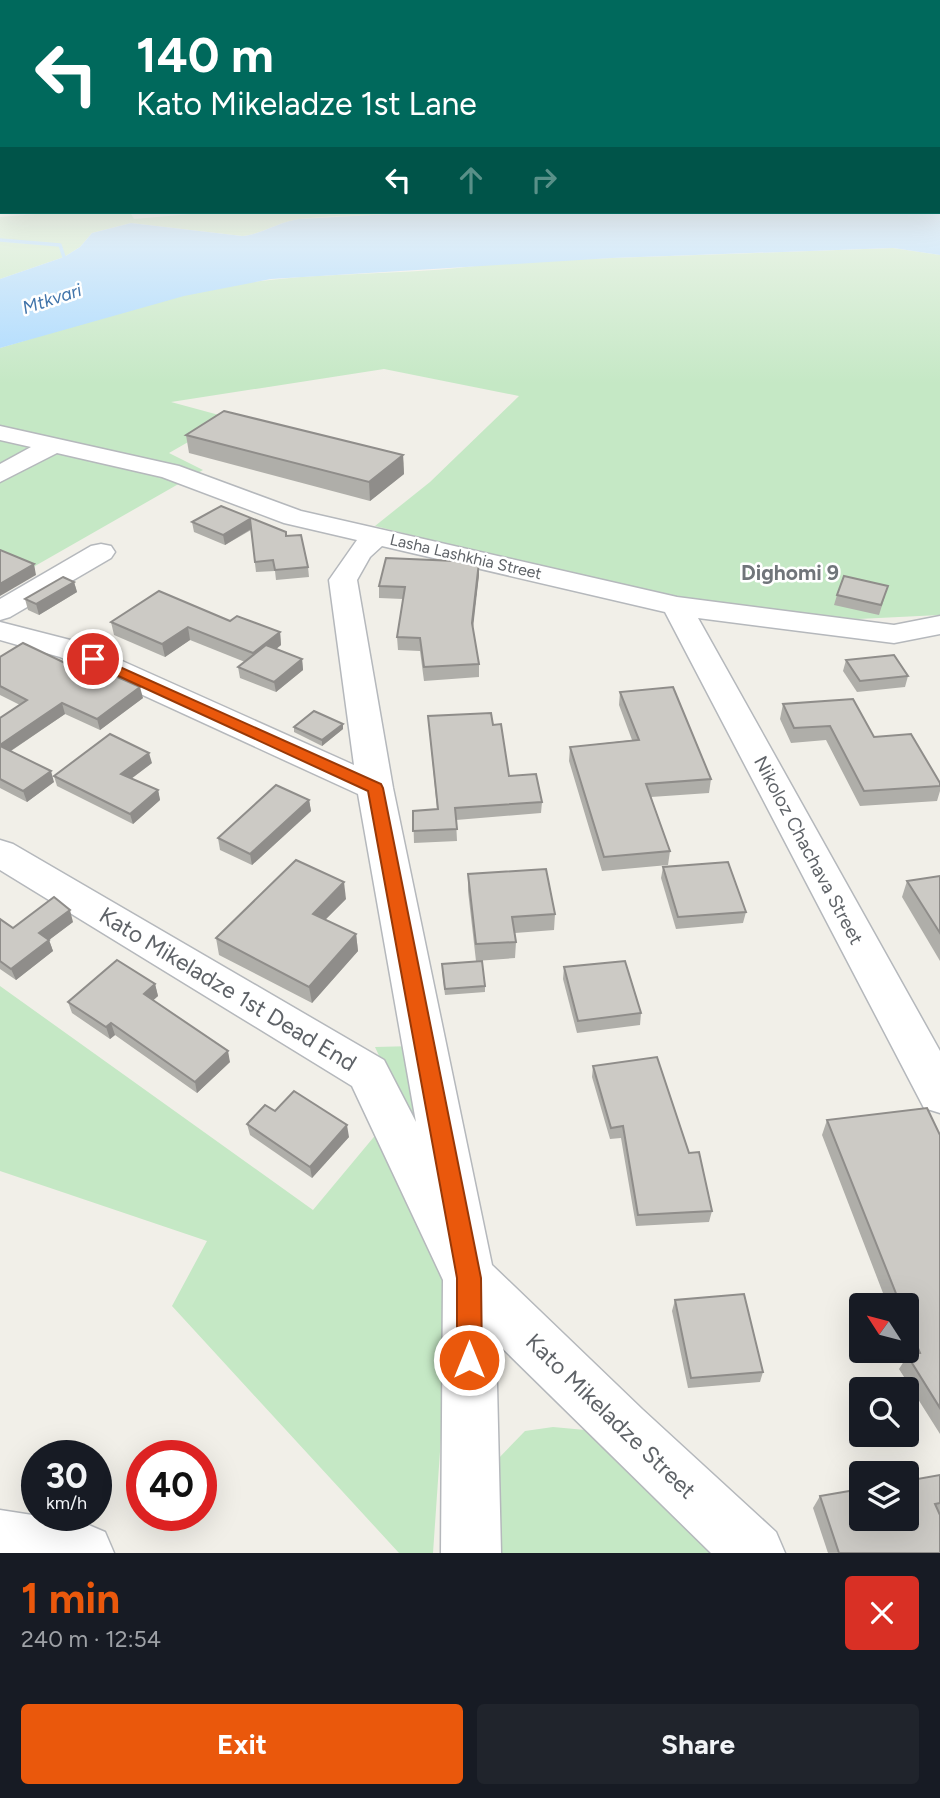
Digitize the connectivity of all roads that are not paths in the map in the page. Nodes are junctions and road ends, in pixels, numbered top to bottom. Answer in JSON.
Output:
{"nodes":[{"id":1,"x":0,"y":433,"type":"edge"},
{"id":2,"x":55,"y":444,"type":"junction"},
{"id":3,"x":0,"y":474,"type":"edge"},
{"id":4,"x":376,"y":536,"type":"junction"},
{"id":5,"x":100,"y":552,"type":"dead end"},
{"id":6,"x":677,"y":606,"type":"junction"},
{"id":7,"x":0,"y":611,"type":"edge"},
{"id":8,"x":940,"y":625,"type":"edge"},
{"id":9,"x":0,"y":631,"type":"edge"},
{"id":10,"x":375,"y":788,"type":"junction"},
{"id":11,"x":0,"y":853,"type":"edge"},
{"id":12,"x":940,"y":1094,"type":"edge"},
{"id":13,"x":469,"y":1278,"type":"junction"},
{"id":14,"x":0,"y":1539,"type":"edge"},
{"id":15,"x":84,"y":1553,"type":"edge"},
{"id":16,"x":471,"y":1553,"type":"edge"},
{"id":17,"x":755,"y":1553,"type":"edge"}],
"edges":[{"from":1,"to":2,"type":"street","name":"Lasha Lashkhia Street"},
{"from":2,"to":3,"type":"street"},
{"from":2,"to":4,"type":"street","name":"Lasha Lashkhia Street"},
{"from":4,"to":6,"type":"street","name":"Lasha Lashkhia Street"},
{"from":4,"to":10,"type":"street"},
{"from":5,"to":7,"type":"street"},
{"from":6,"to":8,"type":"street","name":"Lasha Lashkhia Street"},
{"from":6,"to":12,"type":"street","name":"Nikoloz Chachava Street"},
{"from":9,"to":10,"type":"street"},
{"from":10,"to":13,"type":"street"},
{"from":11,"to":13,"type":"street","name":"Kato Mikeladze 1st Dead End"},
{"from":13,"to":16,"type":"street"},
{"from":13,"to":17,"type":"street","name":"Kato Mikeladze Street"},
{"from":14,"to":15,"type":"street"}]}
